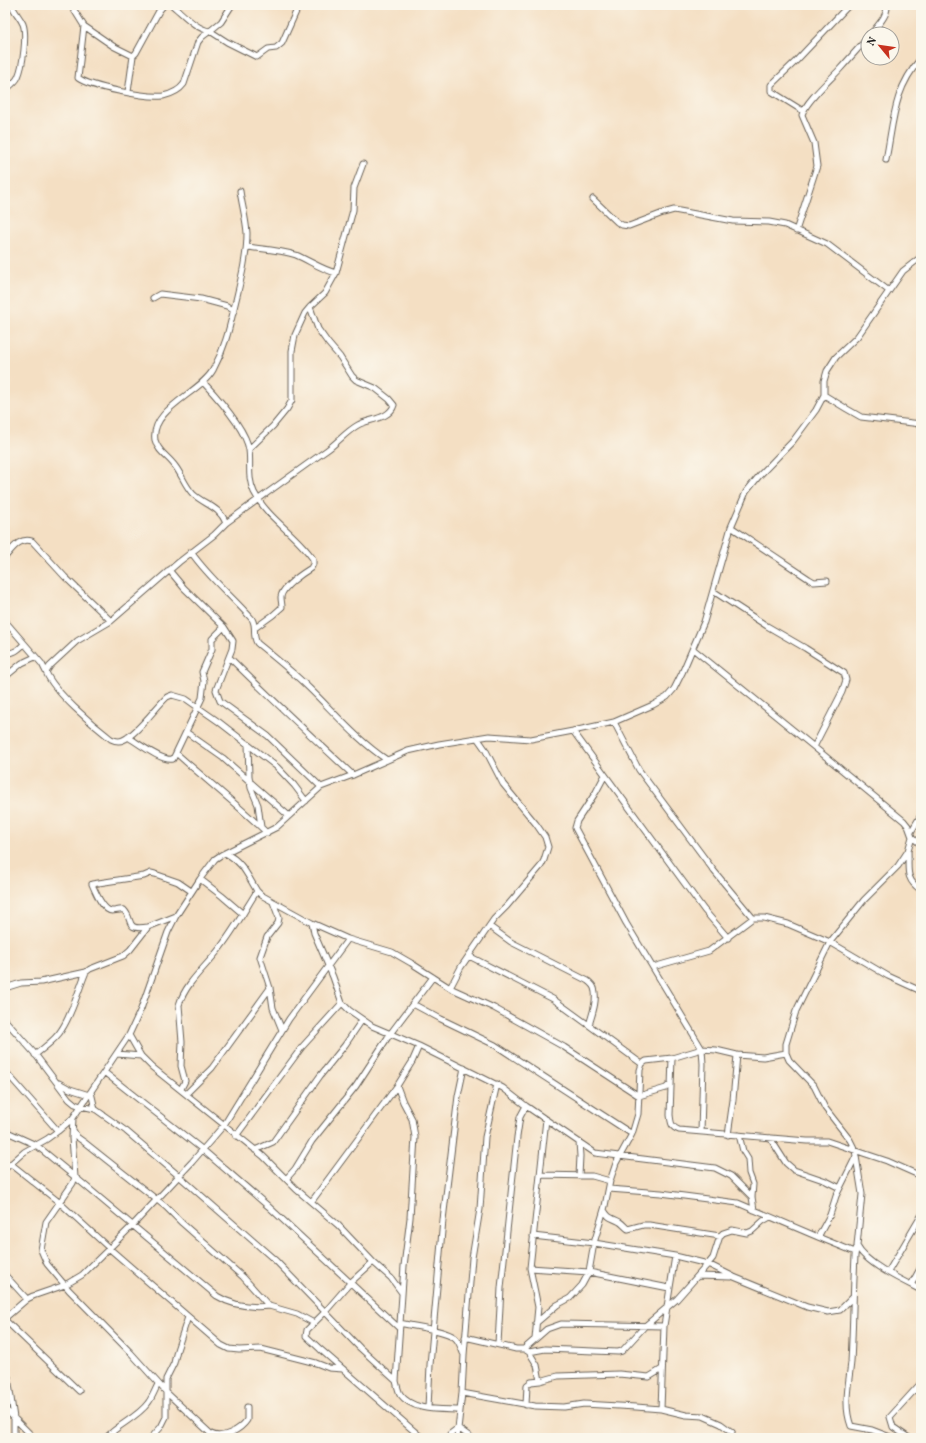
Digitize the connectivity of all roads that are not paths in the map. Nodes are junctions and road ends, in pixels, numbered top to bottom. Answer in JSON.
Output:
{"nodes":[{"id":1,"x":12,"y":5,"type":"edge"},
{"id":2,"x":71,"y":5,"type":"edge"},
{"id":3,"x":164,"y":5,"type":"edge"},
{"id":4,"x":172,"y":5,"type":"edge"},
{"id":5,"x":232,"y":5,"type":"edge"},
{"id":6,"x":299,"y":5,"type":"edge"},
{"id":7,"x":849,"y":5,"type":"edge"},
{"id":8,"x":887,"y":5,"type":"edge"},
{"id":9,"x":84,"y":26,"type":"junction"},
{"id":10,"x":878,"y":26,"type":"edge"},
{"id":11,"x":210,"y":31,"type":"junction"},
{"id":12,"x":860,"y":46,"type":"edge"},
{"id":13,"x":132,"y":56,"type":"junction"},
{"id":14,"x":921,"y":58,"type":"edge"},
{"id":15,"x":5,"y":90,"type":"edge"},
{"id":16,"x":128,"y":92,"type":"junction"},
{"id":17,"x":803,"y":111,"type":"junction"},
{"id":18,"x":886,"y":160,"type":"dead end"},
{"id":19,"x":364,"y":164,"type":"dead end"},
{"id":20,"x":240,"y":191,"type":"dead end"},
{"id":21,"x":593,"y":199,"type":"dead end"},
{"id":22,"x":796,"y":231,"type":"junction"},
{"id":23,"x":247,"y":247,"type":"junction"},
{"id":24,"x":921,"y":257,"type":"edge"},
{"id":25,"x":336,"y":273,"type":"junction"},
{"id":26,"x":888,"y":291,"type":"junction"},
{"id":27,"x":153,"y":298,"type":"dead end"},
{"id":28,"x":310,"y":306,"type":"junction"},
{"id":29,"x":234,"y":311,"type":"junction"},
{"id":30,"x":203,"y":382,"type":"junction"},
{"id":31,"x":824,"y":394,"type":"junction"},
{"id":32,"x":921,"y":424,"type":"edge"},
{"id":33,"x":249,"y":449,"type":"junction"},
{"id":34,"x":258,"y":499,"type":"junction"},
{"id":35,"x":226,"y":523,"type":"junction"},
{"id":36,"x":731,"y":527,"type":"junction"},
{"id":37,"x":191,"y":552,"type":"junction"},
{"id":38,"x":5,"y":557,"type":"edge"},
{"id":39,"x":169,"y":570,"type":"junction"},
{"id":40,"x":827,"y":581,"type":"dead end"},
{"id":41,"x":714,"y":592,"type":"junction"},
{"id":42,"x":5,"y":621,"type":"edge"},
{"id":43,"x":111,"y":621,"type":"junction"},
{"id":44,"x":224,"y":628,"type":"junction"},
{"id":45,"x":255,"y":628,"type":"junction"},
{"id":46,"x":24,"y":644,"type":"junction"},
{"id":47,"x":693,"y":649,"type":"junction"},
{"id":48,"x":5,"y":652,"type":"edge"},
{"id":49,"x":35,"y":657,"type":"junction"},
{"id":50,"x":229,"y":657,"type":"junction"},
{"id":51,"x":46,"y":672,"type":"junction"},
{"id":52,"x":5,"y":677,"type":"edge"},
{"id":53,"x":198,"y":706,"type":"junction"},
{"id":54,"x":614,"y":722,"type":"junction"},
{"id":55,"x":573,"y":731,"type":"junction"},
{"id":56,"x":186,"y":732,"type":"junction"},
{"id":57,"x":128,"y":737,"type":"junction"},
{"id":58,"x":478,"y":739,"type":"junction"},
{"id":59,"x":248,"y":744,"type":"junction"},
{"id":60,"x":814,"y":747,"type":"junction"},
{"id":61,"x":176,"y":753,"type":"junction"},
{"id":62,"x":387,"y":760,"type":"junction"},
{"id":63,"x":353,"y":775,"type":"junction"},
{"id":64,"x":605,"y":775,"type":"junction"},
{"id":65,"x":250,"y":782,"type":"junction"},
{"id":66,"x":322,"y":787,"type":"junction"},
{"id":67,"x":306,"y":801,"type":"junction"},
{"id":68,"x":921,"y":815,"type":"edge"},
{"id":69,"x":289,"y":816,"type":"junction"},
{"id":70,"x":261,"y":826,"type":"junction"},
{"id":71,"x":267,"y":833,"type":"junction"},
{"id":72,"x":912,"y":834,"type":"junction"},
{"id":73,"x":921,"y":845,"type":"edge"},
{"id":74,"x":908,"y":851,"type":"junction"},
{"id":75,"x":226,"y":853,"type":"junction"},
{"id":76,"x":200,"y":879,"type":"junction"},
{"id":77,"x":921,"y":890,"type":"edge"},
{"id":78,"x":191,"y":891,"type":"junction"},
{"id":79,"x":257,"y":891,"type":"junction"},
{"id":80,"x":273,"y":902,"type":"junction"},
{"id":81,"x":243,"y":914,"type":"junction"},
{"id":82,"x":176,"y":916,"type":"junction"},
{"id":83,"x":753,"y":918,"type":"junction"},
{"id":84,"x":312,"y":923,"type":"junction"},
{"id":85,"x":489,"y":926,"type":"junction"},
{"id":86,"x":148,"y":927,"type":"junction"},
{"id":87,"x":728,"y":938,"type":"junction"},
{"id":88,"x":348,"y":939,"type":"junction"},
{"id":89,"x":830,"y":942,"type":"junction"},
{"id":90,"x":469,"y":956,"type":"junction"},
{"id":91,"x":328,"y":964,"type":"junction"},
{"id":92,"x":653,"y":967,"type":"junction"},
{"id":93,"x":86,"y":972,"type":"junction"},
{"id":94,"x":433,"y":977,"type":"junction"},
{"id":95,"x":5,"y":988,"type":"edge"},
{"id":96,"x":270,"y":988,"type":"junction"},
{"id":97,"x":450,"y":988,"type":"junction"},
{"id":98,"x":921,"y":991,"type":"edge"},
{"id":99,"x":342,"y":1003,"type":"junction"},
{"id":100,"x":413,"y":1004,"type":"junction"},
{"id":101,"x":5,"y":1020,"type":"edge"},
{"id":102,"x":362,"y":1020,"type":"junction"},
{"id":103,"x":589,"y":1025,"type":"junction"},
{"id":104,"x":282,"y":1030,"type":"junction"},
{"id":105,"x":390,"y":1034,"type":"junction"},
{"id":106,"x":129,"y":1035,"type":"junction"},
{"id":107,"x":419,"y":1046,"type":"junction"},
{"id":108,"x":702,"y":1049,"type":"junction"},
{"id":109,"x":786,"y":1053,"type":"junction"},
{"id":110,"x":35,"y":1054,"type":"junction"},
{"id":111,"x":117,"y":1054,"type":"junction"},
{"id":112,"x":737,"y":1055,"type":"junction"},
{"id":113,"x":141,"y":1056,"type":"junction"},
{"id":114,"x":672,"y":1058,"type":"junction"},
{"id":115,"x":642,"y":1064,"type":"junction"},
{"id":116,"x":464,"y":1068,"type":"junction"},
{"id":117,"x":5,"y":1071,"type":"edge"},
{"id":118,"x":104,"y":1072,"type":"junction"},
{"id":119,"x":58,"y":1082,"type":"junction"},
{"id":120,"x":671,"y":1083,"type":"junction"},
{"id":121,"x":497,"y":1084,"type":"junction"},
{"id":122,"x":397,"y":1086,"type":"junction"},
{"id":123,"x":181,"y":1089,"type":"junction"},
{"id":124,"x":90,"y":1094,"type":"junction"},
{"id":125,"x":186,"y":1094,"type":"junction"},
{"id":126,"x":639,"y":1096,"type":"junction"},
{"id":127,"x":81,"y":1106,"type":"junction"},
{"id":128,"x":526,"y":1106,"type":"junction"},
{"id":129,"x":95,"y":1109,"type":"junction"},
{"id":130,"x":72,"y":1118,"type":"junction"},
{"id":131,"x":546,"y":1119,"type":"junction"},
{"id":132,"x":224,"y":1125,"type":"junction"},
{"id":133,"x":72,"y":1127,"type":"junction"},
{"id":134,"x":58,"y":1131,"type":"junction"},
{"id":135,"x":5,"y":1132,"type":"edge"},
{"id":136,"x":701,"y":1132,"type":"junction"},
{"id":137,"x":632,"y":1134,"type":"junction"},
{"id":138,"x":728,"y":1134,"type":"junction"},
{"id":139,"x":739,"y":1135,"type":"junction"},
{"id":140,"x":236,"y":1136,"type":"junction"},
{"id":141,"x":770,"y":1138,"type":"junction"},
{"id":142,"x":579,"y":1142,"type":"junction"},
{"id":143,"x":36,"y":1145,"type":"junction"},
{"id":144,"x":203,"y":1150,"type":"junction"},
{"id":145,"x":255,"y":1150,"type":"junction"},
{"id":146,"x":855,"y":1150,"type":"junction"},
{"id":147,"x":619,"y":1156,"type":"junction"},
{"id":148,"x":855,"y":1158,"type":"junction"},
{"id":149,"x":10,"y":1164,"type":"junction"},
{"id":150,"x":5,"y":1169,"type":"edge"},
{"id":151,"x":540,"y":1175,"type":"junction"},
{"id":152,"x":179,"y":1176,"type":"junction"},
{"id":153,"x":579,"y":1176,"type":"junction"},
{"id":154,"x":921,"y":1176,"type":"edge"},
{"id":155,"x":75,"y":1177,"type":"junction"},
{"id":156,"x":286,"y":1179,"type":"junction"},
{"id":157,"x":610,"y":1181,"type":"junction"},
{"id":158,"x":840,"y":1188,"type":"junction"},
{"id":159,"x":608,"y":1189,"type":"junction"},
{"id":160,"x":752,"y":1197,"type":"junction"},
{"id":161,"x":157,"y":1199,"type":"junction"},
{"id":162,"x":312,"y":1201,"type":"junction"},
{"id":163,"x":60,"y":1203,"type":"junction"},
{"id":164,"x":604,"y":1210,"type":"junction"},
{"id":165,"x":754,"y":1210,"type":"junction"},
{"id":166,"x":921,"y":1216,"type":"edge"},
{"id":167,"x":770,"y":1217,"type":"junction"},
{"id":168,"x":132,"y":1226,"type":"junction"},
{"id":169,"x":533,"y":1236,"type":"junction"},
{"id":170,"x":720,"y":1236,"type":"junction"},
{"id":171,"x":818,"y":1237,"type":"junction"},
{"id":172,"x":594,"y":1243,"type":"junction"},
{"id":173,"x":110,"y":1249,"type":"junction"},
{"id":174,"x":856,"y":1249,"type":"junction"},
{"id":175,"x":675,"y":1256,"type":"junction"},
{"id":176,"x":373,"y":1262,"type":"junction"},
{"id":177,"x":708,"y":1264,"type":"junction"},
{"id":178,"x":921,"y":1267,"type":"edge"},
{"id":179,"x":530,"y":1268,"type":"junction"},
{"id":180,"x":589,"y":1272,"type":"junction"},
{"id":181,"x":888,"y":1272,"type":"junction"},
{"id":182,"x":5,"y":1275,"type":"edge"},
{"id":183,"x":698,"y":1276,"type":"junction"},
{"id":184,"x":734,"y":1277,"type":"junction"},
{"id":185,"x":351,"y":1282,"type":"junction"},
{"id":186,"x":911,"y":1285,"type":"junction"},
{"id":187,"x":65,"y":1286,"type":"junction"},
{"id":188,"x":669,"y":1288,"type":"junction"},
{"id":189,"x":921,"y":1290,"type":"edge"},
{"id":190,"x":402,"y":1293,"type":"junction"},
{"id":191,"x":853,"y":1297,"type":"junction"},
{"id":192,"x":27,"y":1299,"type":"junction"},
{"id":193,"x":269,"y":1306,"type":"junction"},
{"id":194,"x":666,"y":1308,"type":"junction"},
{"id":195,"x":325,"y":1312,"type":"junction"},
{"id":196,"x":188,"y":1317,"type":"junction"},
{"id":197,"x":5,"y":1319,"type":"edge"},
{"id":198,"x":314,"y":1323,"type":"junction"},
{"id":199,"x":536,"y":1323,"type":"junction"},
{"id":200,"x":400,"y":1326,"type":"junction"},
{"id":201,"x":644,"y":1326,"type":"junction"},
{"id":202,"x":664,"y":1326,"type":"junction"},
{"id":203,"x":433,"y":1330,"type":"junction"},
{"id":204,"x":465,"y":1337,"type":"junction"},
{"id":205,"x":535,"y":1339,"type":"junction"},
{"id":206,"x":498,"y":1344,"type":"junction"},
{"id":207,"x":526,"y":1350,"type":"junction"},
{"id":208,"x":464,"y":1355,"type":"junction"},
{"id":209,"x":5,"y":1369,"type":"edge"},
{"id":210,"x":343,"y":1369,"type":"junction"},
{"id":211,"x":662,"y":1369,"type":"junction"},
{"id":212,"x":540,"y":1381,"type":"junction"},
{"id":213,"x":396,"y":1382,"type":"junction"},
{"id":214,"x":921,"y":1383,"type":"edge"},
{"id":215,"x":158,"y":1384,"type":"junction"},
{"id":216,"x":79,"y":1391,"type":"dead end"},
{"id":217,"x":167,"y":1393,"type":"junction"},
{"id":218,"x":462,"y":1393,"type":"junction"},
{"id":219,"x":526,"y":1405,"type":"junction"},
{"id":220,"x":247,"y":1407,"type":"dead end"},
{"id":221,"x":428,"y":1408,"type":"junction"},
{"id":222,"x":5,"y":1409,"type":"edge"},
{"id":223,"x":661,"y":1409,"type":"junction"},
{"id":224,"x":460,"y":1410,"type":"junction"},
{"id":225,"x":14,"y":1418,"type":"junction"},
{"id":226,"x":458,"y":1428,"type":"junction"},
{"id":227,"x":732,"y":1432,"type":"dead end"},
{"id":228,"x":419,"y":1437,"type":"edge"},
{"id":229,"x":14,"y":1438,"type":"edge"},
{"id":230,"x":34,"y":1438,"type":"edge"},
{"id":231,"x":106,"y":1438,"type":"edge"},
{"id":232,"x":151,"y":1438,"type":"edge"},
{"id":233,"x":448,"y":1438,"type":"edge"},
{"id":234,"x":457,"y":1438,"type":"edge"},
{"id":235,"x":472,"y":1438,"type":"edge"},
{"id":236,"x":893,"y":1438,"type":"edge"},
{"id":237,"x":909,"y":1438,"type":"edge"}],
"edges":[{"from":1,"to":15,"type":"street"},
{"from":2,"to":9,"type":"street"},
{"from":3,"to":13,"type":"street"},
{"from":4,"to":11,"type":"street"},
{"from":5,"to":11,"type":"street"},
{"from":6,"to":11,"type":"street"},
{"from":7,"to":17,"type":"street"},
{"from":8,"to":10,"type":"street"},
{"from":9,"to":13,"type":"street"},
{"from":9,"to":16,"type":"street"},
{"from":11,"to":16,"type":"street"},
{"from":12,"to":17,"type":"street"},
{"from":13,"to":16,"type":"street"},
{"from":14,"to":18,"type":"street"},
{"from":17,"to":22,"type":"street"},
{"from":19,"to":25,"type":"street"},
{"from":20,"to":23,"type":"street"},
{"from":21,"to":22,"type":"street"},
{"from":22,"to":26,"type":"street"},
{"from":23,"to":25,"type":"street"},
{"from":23,"to":29,"type":"street"},
{"from":24,"to":26,"type":"street"},
{"from":25,"to":28,"type":"street"},
{"from":26,"to":31,"type":"street"},
{"from":27,"to":29,"type":"street"},
{"from":28,"to":33,"type":"street"},
{"from":28,"to":34,"type":"street"},
{"from":29,"to":30,"type":"street"},
{"from":30,"to":33,"type":"street"},
{"from":30,"to":35,"type":"street"},
{"from":31,"to":32,"type":"street"},
{"from":31,"to":36,"type":"street"},
{"from":33,"to":34,"type":"street"},
{"from":34,"to":35,"type":"street"},
{"from":34,"to":45,"type":"street"},
{"from":35,"to":37,"type":"street"},
{"from":36,"to":40,"type":"street"},
{"from":36,"to":41,"type":"street"},
{"from":37,"to":39,"type":"street"},
{"from":37,"to":45,"type":"street"},
{"from":38,"to":43,"type":"street"},
{"from":39,"to":43,"type":"street"},
{"from":39,"to":44,"type":"street"},
{"from":41,"to":47,"type":"street"},
{"from":41,"to":60,"type":"street"},
{"from":42,"to":46,"type":"street"},
{"from":43,"to":51,"type":"street"},
{"from":44,"to":50,"type":"street"},
{"from":44,"to":53,"type":"street"},
{"from":45,"to":62,"type":"street"},
{"from":46,"to":48,"type":"street"},
{"from":46,"to":49,"type":"street"},
{"from":47,"to":54,"type":"street"},
{"from":47,"to":60,"type":"street"},
{"from":49,"to":51,"type":"street"},
{"from":49,"to":52,"type":"street"},
{"from":50,"to":63,"type":"street"},
{"from":50,"to":66,"type":"street"},
{"from":51,"to":57,"type":"street"},
{"from":53,"to":56,"type":"street"},
{"from":53,"to":57,"type":"street"},
{"from":53,"to":59,"type":"street"},
{"from":54,"to":55,"type":"street"},
{"from":54,"to":83,"type":"street"},
{"from":55,"to":58,"type":"street"},
{"from":55,"to":64,"type":"street"},
{"from":56,"to":61,"type":"street"},
{"from":56,"to":65,"type":"street"},
{"from":57,"to":61,"type":"street"},
{"from":58,"to":62,"type":"street"},
{"from":58,"to":85,"type":"street"},
{"from":59,"to":65,"type":"street"},
{"from":59,"to":67,"type":"street"},
{"from":60,"to":72,"type":"street"},
{"from":61,"to":70,"type":"street"},
{"from":62,"to":63,"type":"street"},
{"from":63,"to":66,"type":"street"},
{"from":64,"to":87,"type":"street"},
{"from":64,"to":92,"type":"street"},
{"from":65,"to":69,"type":"street"},
{"from":65,"to":70,"type":"street"},
{"from":66,"to":67,"type":"street"},
{"from":67,"to":69,"type":"street"},
{"from":68,"to":72,"type":"street"},
{"from":69,"to":71,"type":"street"},
{"from":70,"to":71,"type":"street"},
{"from":71,"to":75,"type":"street"},
{"from":72,"to":73,"type":"street"},
{"from":72,"to":74,"type":"street"},
{"from":74,"to":77,"type":"street"},
{"from":74,"to":89,"type":"street"},
{"from":75,"to":76,"type":"street"},
{"from":75,"to":79,"type":"street"},
{"from":76,"to":78,"type":"street"},
{"from":76,"to":81,"type":"street"},
{"from":78,"to":82,"type":"street"},
{"from":78,"to":86,"type":"street"},
{"from":79,"to":80,"type":"street"},
{"from":79,"to":81,"type":"street"},
{"from":80,"to":84,"type":"street"},
{"from":80,"to":96,"type":"street"},
{"from":81,"to":123,"type":"street"},
{"from":82,"to":86,"type":"street"},
{"from":82,"to":106,"type":"street"},
{"from":83,"to":87,"type":"street"},
{"from":83,"to":89,"type":"street"},
{"from":84,"to":88,"type":"street"},
{"from":84,"to":91,"type":"street"},
{"from":85,"to":90,"type":"street"},
{"from":85,"to":103,"type":"street"},
{"from":86,"to":93,"type":"street"},
{"from":87,"to":92,"type":"street"},
{"from":88,"to":91,"type":"street"},
{"from":88,"to":94,"type":"street"},
{"from":89,"to":98,"type":"street"},
{"from":89,"to":109,"type":"street"},
{"from":90,"to":97,"type":"street"},
{"from":90,"to":103,"type":"street"},
{"from":91,"to":99,"type":"street"},
{"from":91,"to":104,"type":"street"},
{"from":92,"to":108,"type":"street"},
{"from":93,"to":95,"type":"street"},
{"from":93,"to":110,"type":"street"},
{"from":94,"to":97,"type":"street"},
{"from":94,"to":100,"type":"street"},
{"from":96,"to":104,"type":"street"},
{"from":96,"to":125,"type":"street"},
{"from":97,"to":126,"type":"street"},
{"from":99,"to":102,"type":"street"},
{"from":99,"to":140,"type":"street"},
{"from":100,"to":105,"type":"street"},
{"from":100,"to":137,"type":"street"},
{"from":101,"to":110,"type":"street"},
{"from":102,"to":105,"type":"street"},
{"from":102,"to":145,"type":"street"},
{"from":103,"to":115,"type":"street"},
{"from":104,"to":132,"type":"street"},
{"from":105,"to":107,"type":"street"},
{"from":105,"to":156,"type":"street"},
{"from":106,"to":111,"type":"street"},
{"from":106,"to":113,"type":"street"},
{"from":107,"to":116,"type":"street"},
{"from":107,"to":122,"type":"street"},
{"from":108,"to":112,"type":"street"},
{"from":108,"to":114,"type":"street"},
{"from":108,"to":136,"type":"street"},
{"from":109,"to":112,"type":"street"},
{"from":109,"to":146,"type":"street"},
{"from":110,"to":119,"type":"street"},
{"from":111,"to":113,"type":"street"},
{"from":111,"to":118,"type":"street"},
{"from":112,"to":138,"type":"street"},
{"from":113,"to":123,"type":"street"},
{"from":114,"to":115,"type":"street"},
{"from":114,"to":120,"type":"street"},
{"from":115,"to":126,"type":"street"},
{"from":116,"to":121,"type":"street"},
{"from":116,"to":203,"type":"street"},
{"from":117,"to":134,"type":"street"},
{"from":118,"to":124,"type":"street"},
{"from":118,"to":144,"type":"street"},
{"from":119,"to":124,"type":"street"},
{"from":119,"to":127,"type":"street"},
{"from":120,"to":126,"type":"street"},
{"from":120,"to":136,"type":"street"},
{"from":121,"to":128,"type":"street"},
{"from":121,"to":204,"type":"street"},
{"from":122,"to":162,"type":"street"},
{"from":122,"to":190,"type":"street"},
{"from":123,"to":125,"type":"street"},
{"from":124,"to":127,"type":"street"},
{"from":124,"to":129,"type":"street"},
{"from":125,"to":132,"type":"street"},
{"from":126,"to":137,"type":"street"},
{"from":127,"to":129,"type":"street"},
{"from":127,"to":130,"type":"street"},
{"from":128,"to":131,"type":"street"},
{"from":128,"to":206,"type":"street"},
{"from":129,"to":152,"type":"street"},
{"from":130,"to":133,"type":"street"},
{"from":130,"to":134,"type":"street"},
{"from":131,"to":142,"type":"street"},
{"from":131,"to":151,"type":"street"},
{"from":132,"to":140,"type":"street"},
{"from":132,"to":144,"type":"street"},
{"from":133,"to":155,"type":"street"},
{"from":133,"to":161,"type":"street"},
{"from":134,"to":143,"type":"street"},
{"from":135,"to":143,"type":"street"},
{"from":136,"to":138,"type":"street"},
{"from":137,"to":147,"type":"street"},
{"from":138,"to":139,"type":"street"},
{"from":139,"to":141,"type":"street"},
{"from":139,"to":160,"type":"street"},
{"from":140,"to":145,"type":"street"},
{"from":141,"to":146,"type":"street"},
{"from":141,"to":158,"type":"street"},
{"from":142,"to":147,"type":"street"},
{"from":142,"to":153,"type":"street"},
{"from":143,"to":149,"type":"street"},
{"from":143,"to":155,"type":"street"},
{"from":144,"to":152,"type":"street"},
{"from":144,"to":185,"type":"street"},
{"from":145,"to":156,"type":"street"},
{"from":146,"to":148,"type":"street"},
{"from":146,"to":154,"type":"street"},
{"from":147,"to":157,"type":"street"},
{"from":147,"to":160,"type":"street"},
{"from":148,"to":158,"type":"street"},
{"from":148,"to":174,"type":"street"},
{"from":149,"to":150,"type":"street"},
{"from":149,"to":163,"type":"street"},
{"from":151,"to":153,"type":"street"},
{"from":151,"to":169,"type":"street"},
{"from":152,"to":161,"type":"street"},
{"from":152,"to":195,"type":"street"},
{"from":153,"to":157,"type":"street"},
{"from":155,"to":163,"type":"street"},
{"from":155,"to":168,"type":"street"},
{"from":156,"to":162,"type":"street"},
{"from":157,"to":159,"type":"street"},
{"from":158,"to":171,"type":"street"},
{"from":159,"to":164,"type":"street"},
{"from":159,"to":165,"type":"street"},
{"from":160,"to":165,"type":"street"},
{"from":161,"to":168,"type":"street"},
{"from":161,"to":193,"type":"street"},
{"from":162,"to":176,"type":"street"},
{"from":163,"to":173,"type":"street"},
{"from":163,"to":187,"type":"street"},
{"from":164,"to":170,"type":"street"},
{"from":164,"to":172,"type":"street"},
{"from":165,"to":167,"type":"street"},
{"from":166,"to":181,"type":"street"},
{"from":167,"to":170,"type":"street"},
{"from":167,"to":171,"type":"street"},
{"from":168,"to":173,"type":"street"},
{"from":168,"to":193,"type":"street"},
{"from":169,"to":172,"type":"street"},
{"from":169,"to":179,"type":"street"},
{"from":170,"to":177,"type":"street"},
{"from":171,"to":174,"type":"street"},
{"from":172,"to":175,"type":"street"},
{"from":172,"to":180,"type":"street"},
{"from":173,"to":187,"type":"street"},
{"from":173,"to":196,"type":"street"},
{"from":174,"to":181,"type":"street"},
{"from":174,"to":191,"type":"street"},
{"from":175,"to":177,"type":"street"},
{"from":175,"to":188,"type":"street"},
{"from":176,"to":185,"type":"street"},
{"from":176,"to":190,"type":"street"},
{"from":177,"to":183,"type":"street"},
{"from":177,"to":184,"type":"street"},
{"from":178,"to":186,"type":"street"},
{"from":179,"to":180,"type":"street"},
{"from":179,"to":199,"type":"street"},
{"from":180,"to":188,"type":"street"},
{"from":180,"to":199,"type":"street"},
{"from":181,"to":186,"type":"street"},
{"from":182,"to":192,"type":"street"},
{"from":183,"to":184,"type":"street"},
{"from":183,"to":194,"type":"street"},
{"from":184,"to":191,"type":"street"},
{"from":185,"to":195,"type":"street"},
{"from":185,"to":200,"type":"street"},
{"from":186,"to":189,"type":"street"},
{"from":187,"to":192,"type":"street"},
{"from":187,"to":215,"type":"street"},
{"from":188,"to":194,"type":"street"},
{"from":190,"to":200,"type":"street"},
{"from":191,"to":236,"type":"street"},
{"from":192,"to":197,"type":"street"},
{"from":193,"to":198,"type":"street"},
{"from":194,"to":201,"type":"street"},
{"from":194,"to":202,"type":"street"},
{"from":195,"to":198,"type":"street"},
{"from":195,"to":213,"type":"street"},
{"from":196,"to":210,"type":"street"},
{"from":196,"to":217,"type":"street"},
{"from":197,"to":216,"type":"street"},
{"from":198,"to":210,"type":"street"},
{"from":199,"to":205,"type":"street"},
{"from":200,"to":203,"type":"street"},
{"from":200,"to":213,"type":"street"},
{"from":201,"to":202,"type":"street"},
{"from":201,"to":205,"type":"street"},
{"from":201,"to":207,"type":"street"},
{"from":202,"to":211,"type":"street"},
{"from":203,"to":208,"type":"street"},
{"from":203,"to":221,"type":"street"},
{"from":204,"to":206,"type":"street"},
{"from":204,"to":208,"type":"street"},
{"from":205,"to":207,"type":"street"},
{"from":206,"to":207,"type":"street"},
{"from":207,"to":212,"type":"street"},
{"from":208,"to":218,"type":"street"},
{"from":209,"to":225,"type":"street"},
{"from":210,"to":228,"type":"street"},
{"from":211,"to":212,"type":"street"},
{"from":211,"to":223,"type":"street"},
{"from":212,"to":219,"type":"street"},
{"from":213,"to":221,"type":"street"},
{"from":214,"to":237,"type":"street"},
{"from":215,"to":217,"type":"street"},
{"from":215,"to":231,"type":"street"},
{"from":217,"to":220,"type":"street"},
{"from":217,"to":232,"type":"street"},
{"from":218,"to":219,"type":"street"},
{"from":218,"to":224,"type":"street"},
{"from":219,"to":223,"type":"street"},
{"from":221,"to":224,"type":"street"},
{"from":222,"to":225,"type":"street"},
{"from":223,"to":227,"type":"street"},
{"from":224,"to":226,"type":"street"},
{"from":225,"to":229,"type":"street"},
{"from":225,"to":230,"type":"street"},
{"from":226,"to":233,"type":"street"},
{"from":226,"to":234,"type":"street"},
{"from":226,"to":235,"type":"street"}]}
